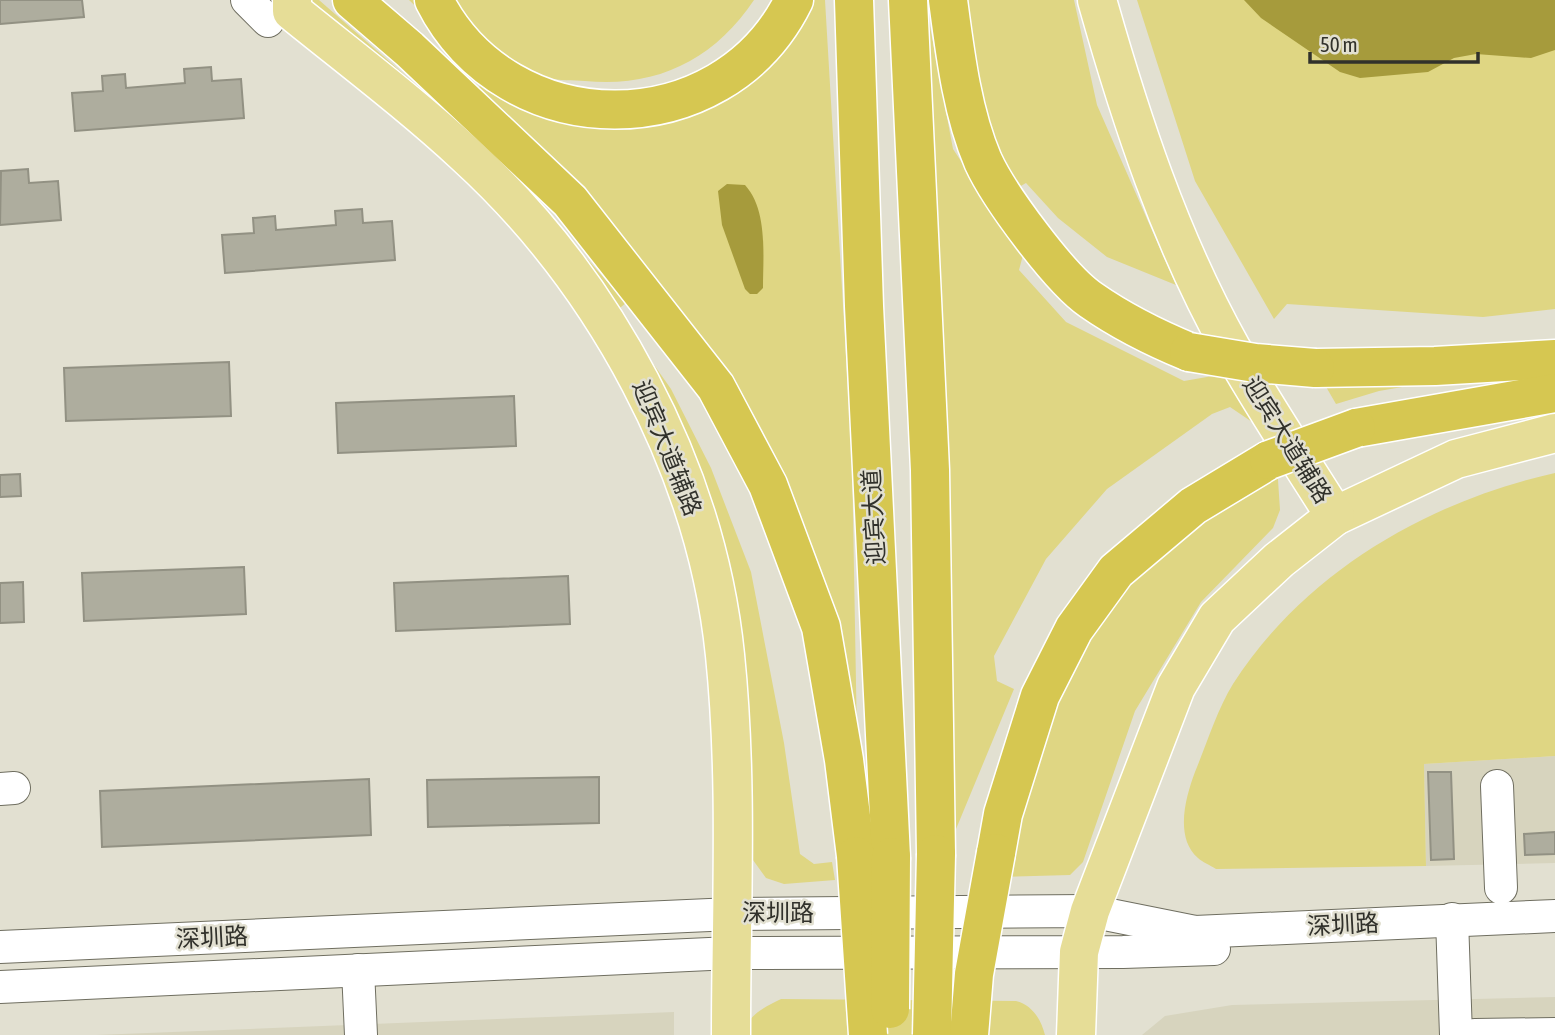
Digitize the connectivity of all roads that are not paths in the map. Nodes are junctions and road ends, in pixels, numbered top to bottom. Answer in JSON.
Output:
{"nodes":[{"id":1,"x":352,"y":0,"type":"edge"},
{"id":2,"x":434,"y":0,"type":"edge"},
{"id":3,"x":794,"y":0,"type":"edge"},
{"id":4,"x":854,"y":0,"type":"edge"},
{"id":5,"x":908,"y":0,"type":"edge"},
{"id":6,"x":948,"y":0,"type":"edge"},
{"id":7,"x":1097,"y":0,"type":"edge"},
{"id":8,"x":275,"y":7,"type":"edge"},
{"id":9,"x":1555,"y":359,"type":"edge"},
{"id":10,"x":1555,"y":393,"type":"edge"},
{"id":11,"x":1555,"y":433,"type":"edge"},
{"id":12,"x":1335,"y":516,"type":"junction"},
{"id":13,"x":1497,"y":786,"type":"dead end"},
{"id":14,"x":873,"y":857,"type":"junction"},
{"id":15,"x":1501,"y":888,"type":"dead end"},
{"id":16,"x":1090,"y":911,"type":"junction"},
{"id":17,"x":732,"y":914,"type":"junction"},
{"id":18,"x":1555,"y":916,"type":"edge"},
{"id":19,"x":1452,"y":927,"type":"junction"},
{"id":20,"x":1555,"y":933,"type":"edge"},
{"id":21,"x":0,"y":947,"type":"edge"},
{"id":22,"x":1079,"y":952,"type":"junction"},
{"id":23,"x":731,"y":953,"type":"junction"},
{"id":24,"x":358,"y":970,"type":"junction"},
{"id":25,"x":0,"y":987,"type":"edge"},
{"id":26,"x":1555,"y":1034,"type":"edge"},
{"id":27,"x":361,"y":1035,"type":"edge"},
{"id":28,"x":731,"y":1035,"type":"edge"},
{"id":29,"x":868,"y":1035,"type":"edge"},
{"id":30,"x":890,"y":1035,"type":"edge"},
{"id":31,"x":932,"y":1035,"type":"edge"},
{"id":32,"x":969,"y":1035,"type":"edge"},
{"id":33,"x":1076,"y":1035,"type":"edge"},
{"id":34,"x":1456,"y":1035,"type":"edge"},
{"id":35,"x":1475,"y":1035,"type":"edge"}],
"edges":[{"from":1,"to":14,"type":"highway"},
{"from":2,"to":3,"type":"highway"},
{"from":4,"to":14,"type":"highway","name":"迎宾大道"},
{"from":5,"to":31,"type":"highway","bridge":true},
{"from":6,"to":9,"type":"highway","bridge":true},
{"from":7,"to":12,"type":"main road","name":"迎宾大道辅路"},
{"from":8,"to":17,"type":"main road","name":"迎宾大道辅路"},
{"from":10,"to":32,"type":"highway","bridge":true},
{"from":11,"to":12,"type":"main road"},
{"from":12,"to":16,"type":"main road","name":"迎宾大道辅路"},
{"from":13,"to":15,"type":"street"},
{"from":14,"to":29,"type":"highway","bridge":true},
{"from":14,"to":30,"type":"highway","name":"迎宾大道","bridge":true},
{"from":16,"to":17,"type":"street","name":"深圳路"},
{"from":16,"to":19,"type":"street","name":"深圳路"},
{"from":16,"to":22,"type":"main road","name":"迎宾大道辅路"},
{"from":17,"to":21,"type":"street","name":"深圳路"},
{"from":17,"to":23,"type":"main road","name":"迎宾大道辅路"},
{"from":18,"to":19,"type":"street","name":"深圳路"},
{"from":19,"to":20,"type":"street","name":"深圳路"},
{"from":19,"to":22,"type":"street","name":"深圳路"},
{"from":19,"to":34,"type":"street"},
{"from":22,"to":23,"type":"street","name":"深圳路"},
{"from":22,"to":33,"type":"main road","name":"迎宾大道辅路"},
{"from":23,"to":24,"type":"street","name":"深圳路"},
{"from":23,"to":28,"type":"main road","name":"迎宾大道辅路"},
{"from":24,"to":25,"type":"street","name":"深圳路"},
{"from":24,"to":27,"type":"street"},
{"from":26,"to":35,"type":"street"}]}
